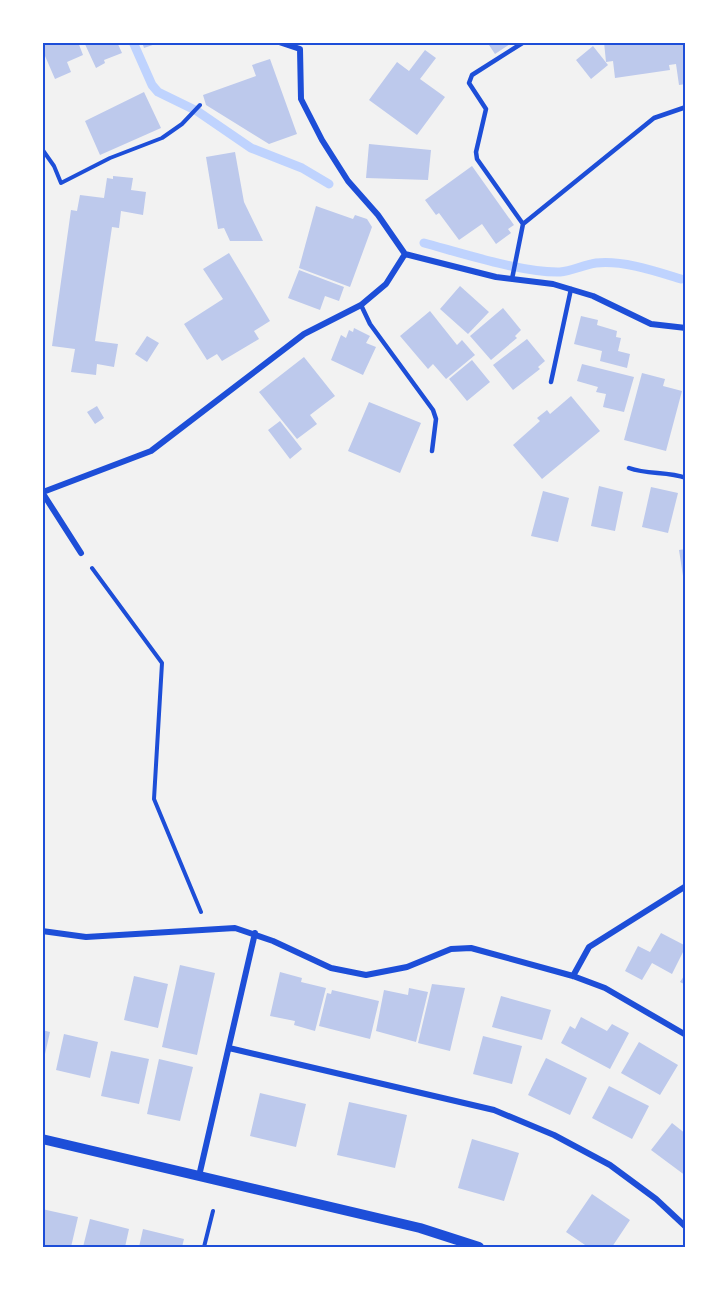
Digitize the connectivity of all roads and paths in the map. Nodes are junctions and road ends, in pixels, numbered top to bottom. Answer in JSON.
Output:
{"nodes":[{"id":1,"x":279,"y":42,"type":"edge"},
{"id":2,"x":524,"y":42,"type":"edge"},
{"id":3,"x":302,"y":45,"type":"edge"},
{"id":4,"x":200,"y":105,"type":"dead end"},
{"id":5,"x":686,"y":108,"type":"edge"},
{"id":6,"x":42,"y":149,"type":"edge"},
{"id":7,"x":523,"y":224,"type":"junction"},
{"id":8,"x":405,"y":254,"type":"junction"},
{"id":9,"x":512,"y":279,"type":"junction"},
{"id":10,"x":571,"y":289,"type":"junction"},
{"id":11,"x":362,"y":305,"type":"junction"},
{"id":12,"x":686,"y":328,"type":"edge"},
{"id":13,"x":551,"y":382,"type":"dead end"},
{"id":14,"x":432,"y":451,"type":"dead end"},
{"id":15,"x":629,"y":468,"type":"dead end"},
{"id":16,"x":686,"y":478,"type":"edge"},
{"id":17,"x":42,"y":492,"type":"edge"},
{"id":18,"x":81,"y":553,"type":"joint"},
{"id":19,"x":686,"y":886,"type":"edge"},
{"id":20,"x":207,"y":928,"type":"junction"},
{"id":21,"x":42,"y":931,"type":"edge"},
{"id":22,"x":255,"y":933,"type":"junction"},
{"id":23,"x":573,"y":976,"type":"junction"},
{"id":24,"x":686,"y":1035,"type":"edge"},
{"id":25,"x":228,"y":1048,"type":"junction"},
{"id":26,"x":42,"y":1139,"type":"edge"},
{"id":27,"x":198,"y":1176,"type":"junction"},
{"id":28,"x":213,"y":1211,"type":"dead end"},
{"id":29,"x":686,"y":1227,"type":"edge"},
{"id":30,"x":204,"y":1247,"type":"edge"},
{"id":31,"x":479,"y":1247,"type":"edge"}],
"edges":[{"from":1,"to":3,"type":"street"},
{"from":2,"to":7,"type":"lane"},
{"from":3,"to":8,"type":"street"},
{"from":4,"to":6,"type":"path"},
{"from":5,"to":7,"type":"lane"},
{"from":7,"to":9,"type":"lane"},
{"from":8,"to":9,"type":"street"},
{"from":8,"to":11,"type":"street"},
{"from":9,"to":10,"type":"street"},
{"from":10,"to":12,"type":"street"},
{"from":10,"to":13,"type":"lane"},
{"from":11,"to":14,"type":"lane"},
{"from":11,"to":17,"type":"street"},
{"from":15,"to":16,"type":"lane"},
{"from":17,"to":18,"type":"street"},
{"from":18,"to":20,"type":"path"},
{"from":19,"to":23,"type":"street"},
{"from":20,"to":21,"type":"street"},
{"from":20,"to":22,"type":"street"},
{"from":22,"to":23,"type":"street"},
{"from":22,"to":25,"type":"street"},
{"from":23,"to":24,"type":"street"},
{"from":25,"to":27,"type":"street"},
{"from":25,"to":29,"type":"street"},
{"from":26,"to":27,"type":"street"},
{"from":27,"to":31,"type":"street"},
{"from":28,"to":30,"type":"path"}]}
